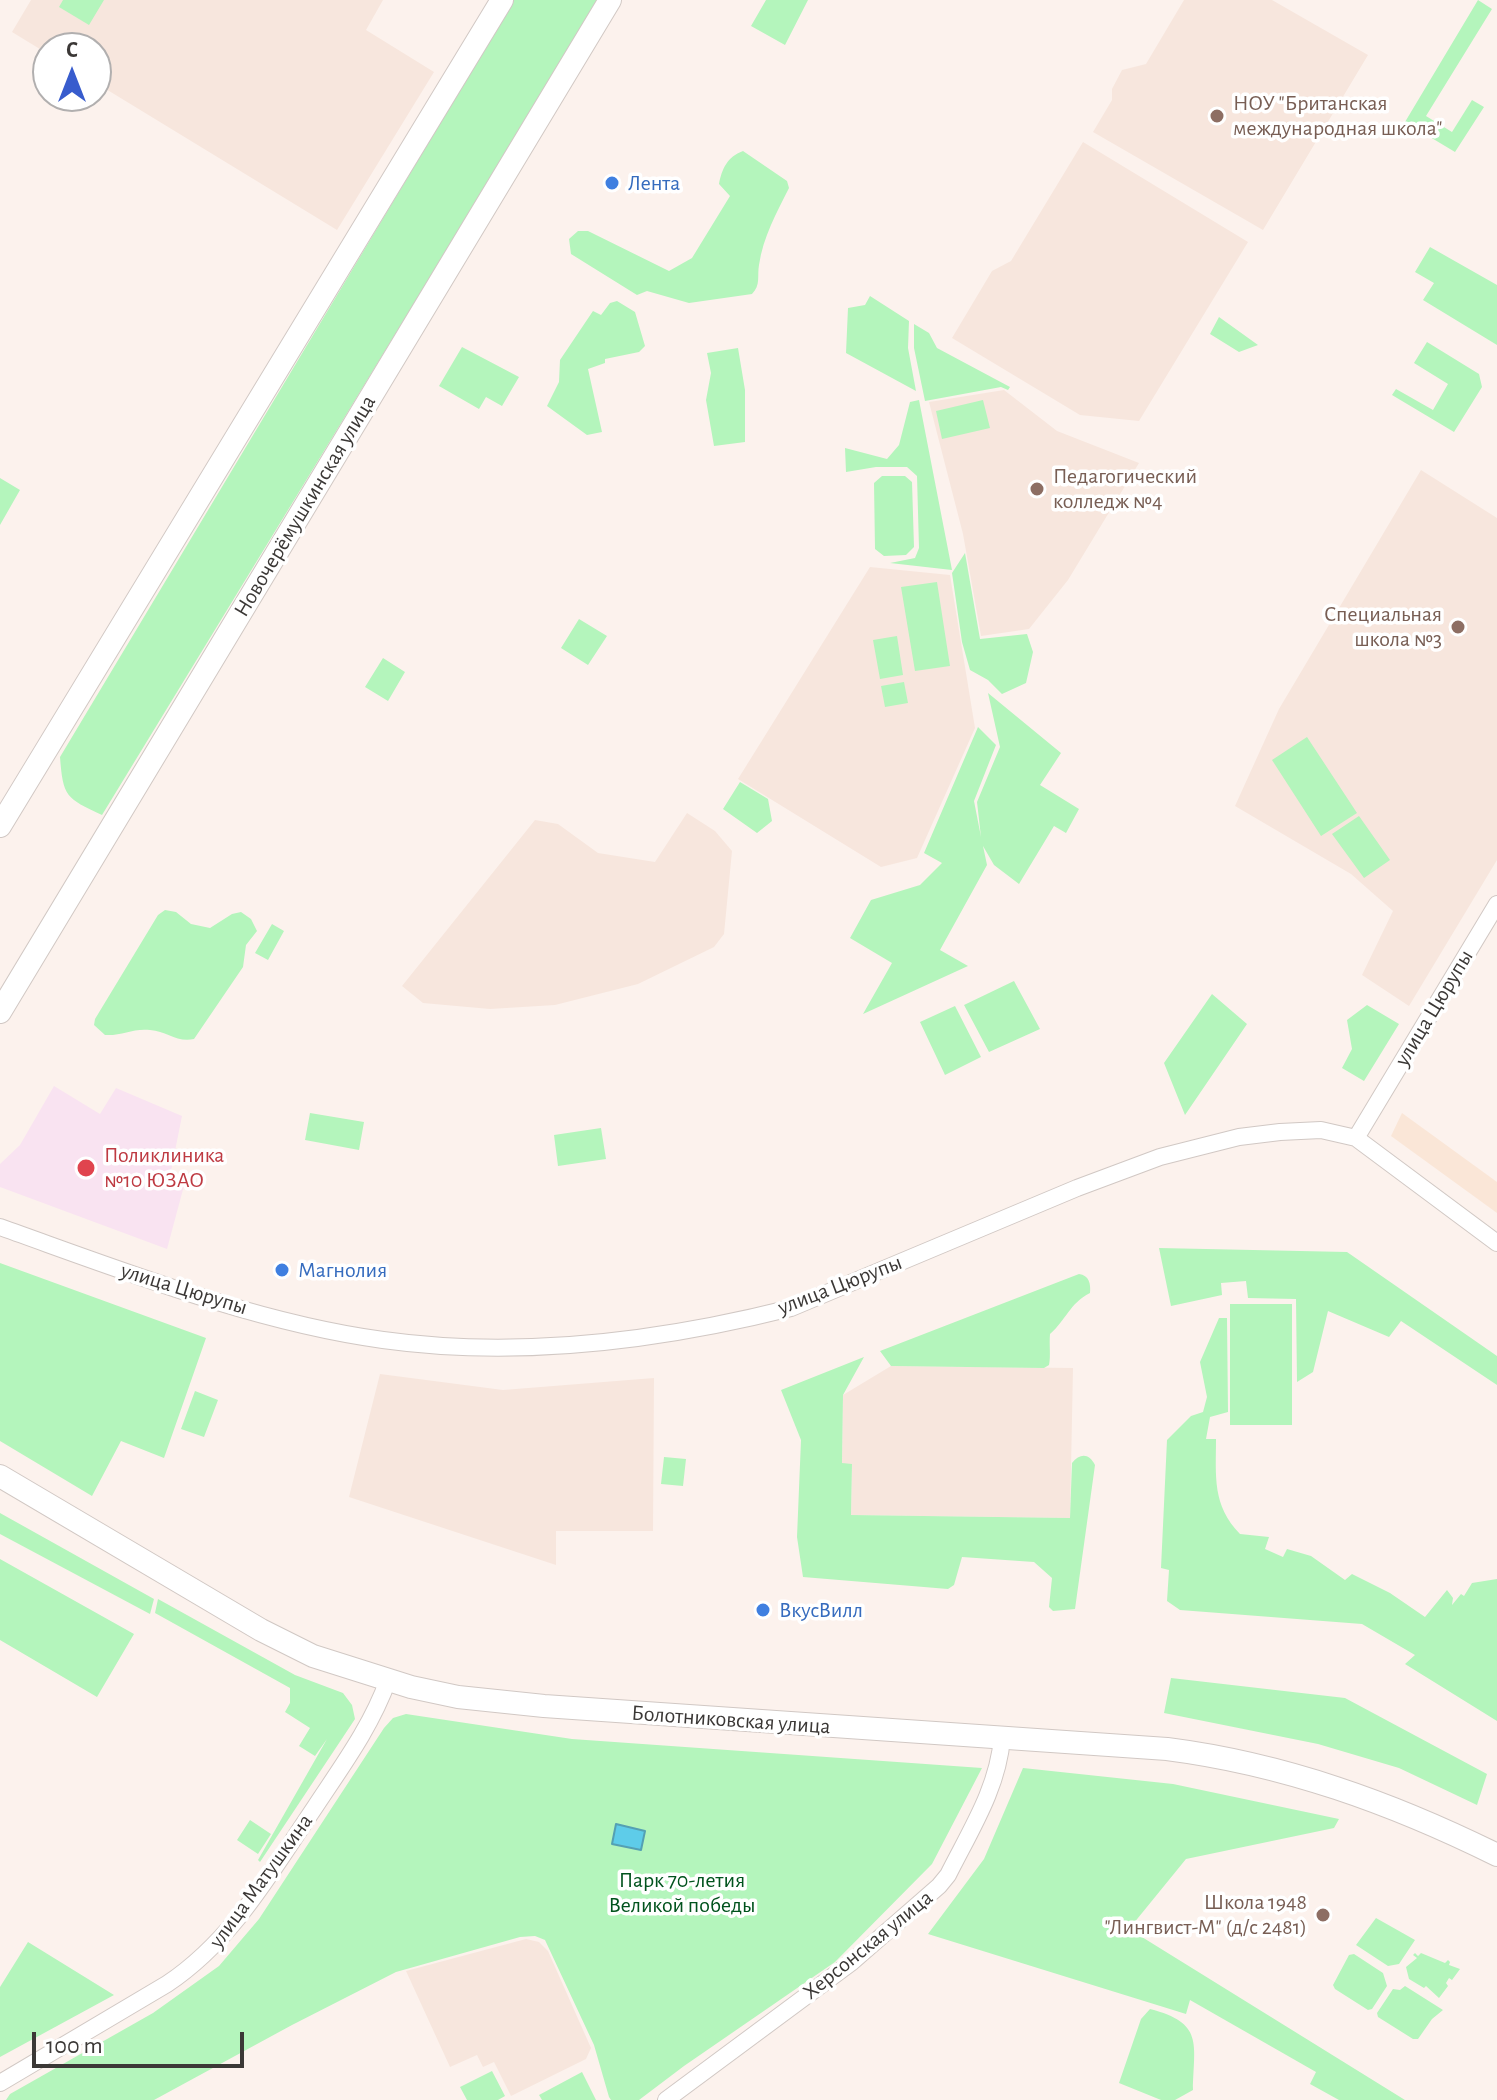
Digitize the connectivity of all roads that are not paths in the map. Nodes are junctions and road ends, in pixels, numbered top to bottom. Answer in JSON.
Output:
{"nodes":[{"id":1,"x":502,"y":0,"type":"edge"},
{"id":2,"x":610,"y":0,"type":"edge"},
{"id":3,"x":0,"y":826,"type":"edge"},
{"id":4,"x":1497,"y":904,"type":"edge"},
{"id":5,"x":0,"y":1012,"type":"edge"},
{"id":6,"x":1356,"y":1138,"type":"junction"},
{"id":7,"x":0,"y":1227,"type":"edge"},
{"id":8,"x":1497,"y":1243,"type":"edge"},
{"id":9,"x":0,"y":1476,"type":"edge"},
{"id":10,"x":388,"y":1680,"type":"junction"},
{"id":11,"x":1002,"y":1738,"type":"junction"},
{"id":12,"x":1497,"y":1855,"type":"edge"},
{"id":13,"x":0,"y":2083,"type":"edge"},
{"id":14,"x":666,"y":2100,"type":"edge"}],
"edges":[{"from":1,"to":3,"type":"street"},
{"from":2,"to":5,"type":"street","name":"Новочерёмушкинская улица"},
{"from":4,"to":6,"type":"street","name":"улица Цюрупы"},
{"from":6,"to":7,"type":"street","name":"улица Цюрупы"},
{"from":6,"to":8,"type":"street"},
{"from":9,"to":10,"type":"street","name":"Болотниковская улица"},
{"from":10,"to":11,"type":"street","name":"Болотниковская улица"},
{"from":10,"to":13,"type":"street","name":"улица Матушкина"},
{"from":11,"to":12,"type":"street","name":"Болотниковская улица"},
{"from":11,"to":14,"type":"street","name":"Херсонская улица"}]}
